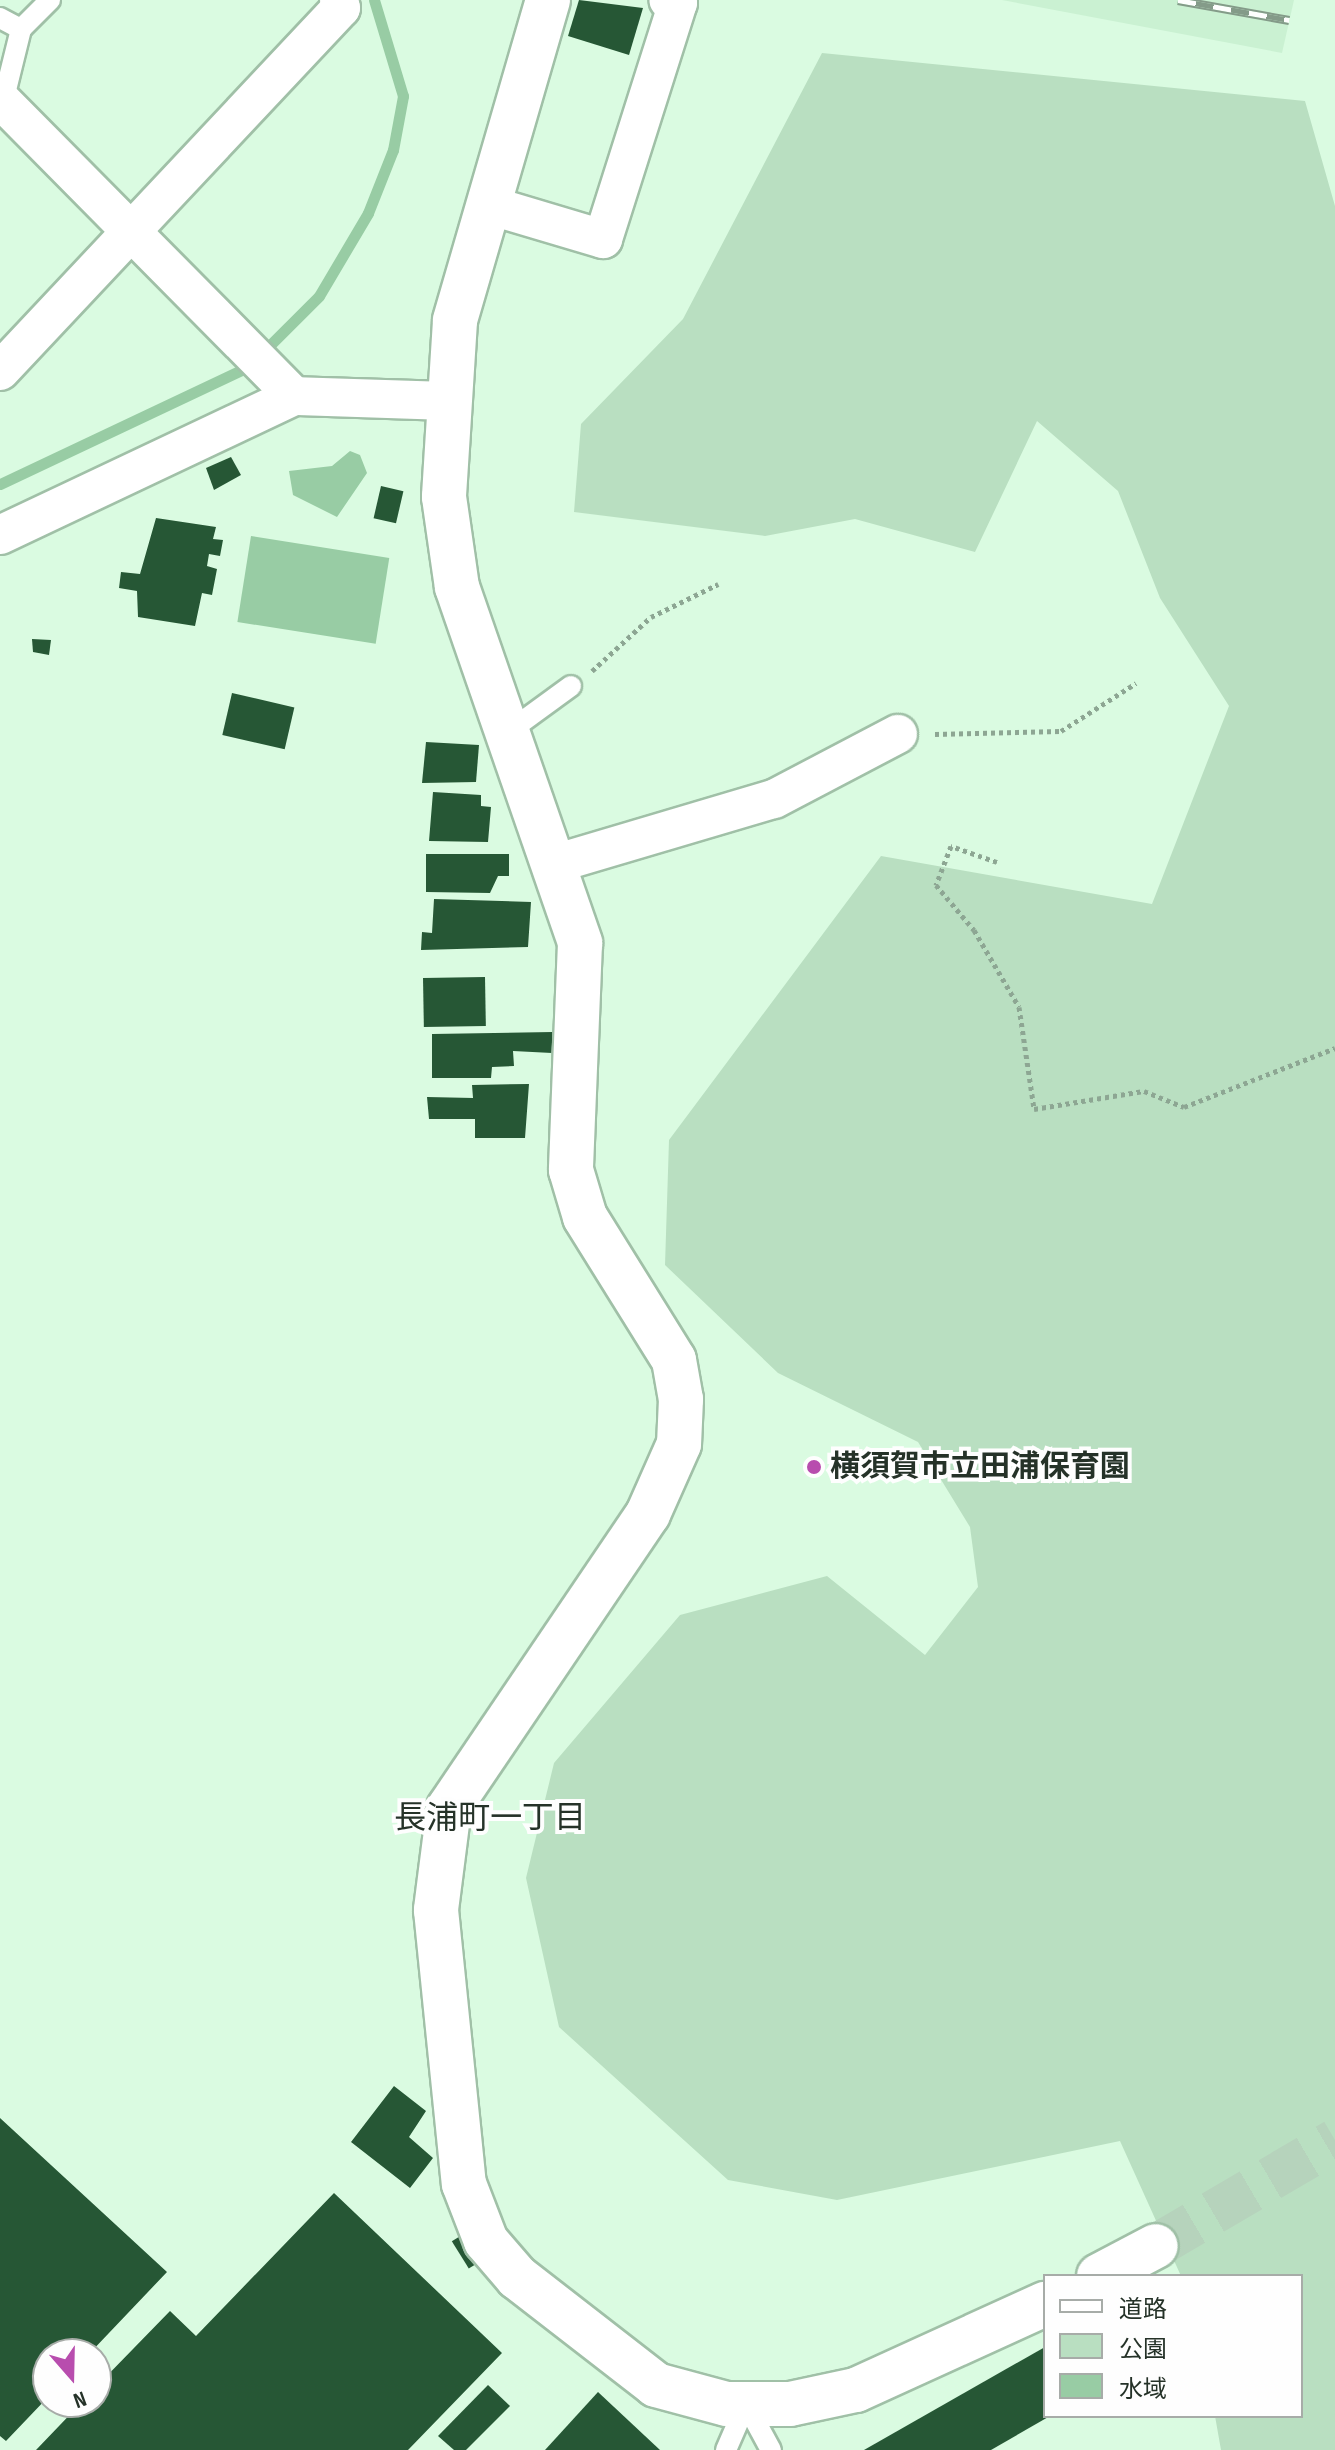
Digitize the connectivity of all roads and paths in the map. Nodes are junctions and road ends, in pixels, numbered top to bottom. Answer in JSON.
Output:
{"nodes":[{"id":1,"x":50,"y":0,"type":"edge"},
{"id":2,"x":339,"y":0,"type":"edge"},
{"id":3,"x":548,"y":0,"type":"edge"},
{"id":4,"x":668,"y":0,"type":"edge"},
{"id":5,"x":0,"y":18,"type":"edge"},
{"id":6,"x":21,"y":29,"type":"junction"},
{"id":7,"x":3,"y":102,"type":"joint"},
{"id":8,"x":492,"y":206,"type":"junction"},
{"id":9,"x":130,"y":229,"type":"junction"},
{"id":10,"x":0,"y":371,"type":"edge"},
{"id":11,"x":294,"y":396,"type":"junction"},
{"id":12,"x":444,"y":401,"type":"junction"},
{"id":13,"x":0,"y":535,"type":"edge"},
{"id":14,"x":718,"y":584,"type":"dead end"},
{"id":15,"x":1136,"y":683,"type":"dead end"},
{"id":16,"x":571,"y":686,"type":"joint"},
{"id":17,"x":508,"y":732,"type":"junction"},
{"id":18,"x":898,"y":734,"type":"joint"},
{"id":19,"x":997,"y":862,"type":"dead end"},
{"id":20,"x":554,"y":864,"type":"junction"},
{"id":21,"x":1335,"y":1048,"type":"edge"},
{"id":22,"x":1156,"y":2246,"type":"tunnel mouth"},
{"id":23,"x":1103,"y":2274,"type":"edge"},
{"id":24,"x":1043,"y":2305,"type":"edge"},
{"id":25,"x":746,"y":2404,"type":"junction"},
{"id":26,"x":726,"y":2450,"type":"edge"},
{"id":27,"x":771,"y":2450,"type":"edge"}],
"edges":[{"from":1,"to":6,"type":"lane"},
{"from":2,"to":9,"type":"street"},
{"from":3,"to":8,"type":"street"},
{"from":4,"to":8,"type":"street"},
{"from":5,"to":6,"type":"lane"},
{"from":6,"to":7,"type":"lane"},
{"from":7,"to":9,"type":"street"},
{"from":8,"to":12,"type":"street"},
{"from":9,"to":10,"type":"street"},
{"from":9,"to":11,"type":"street"},
{"from":11,"to":12,"type":"street"},
{"from":11,"to":13,"type":"street"},
{"from":12,"to":17,"type":"street"},
{"from":14,"to":16,"type":"path"},
{"from":15,"to":18,"type":"path"},
{"from":16,"to":17,"type":"lane"},
{"from":17,"to":20,"type":"street"},
{"from":18,"to":20,"type":"street"},
{"from":19,"to":21,"type":"path"},
{"from":20,"to":25,"type":"street"},
{"from":22,"to":23,"type":"street"},
{"from":24,"to":25,"type":"street"},
{"from":25,"to":26,"type":"lane"},
{"from":25,"to":27,"type":"lane"}]}
